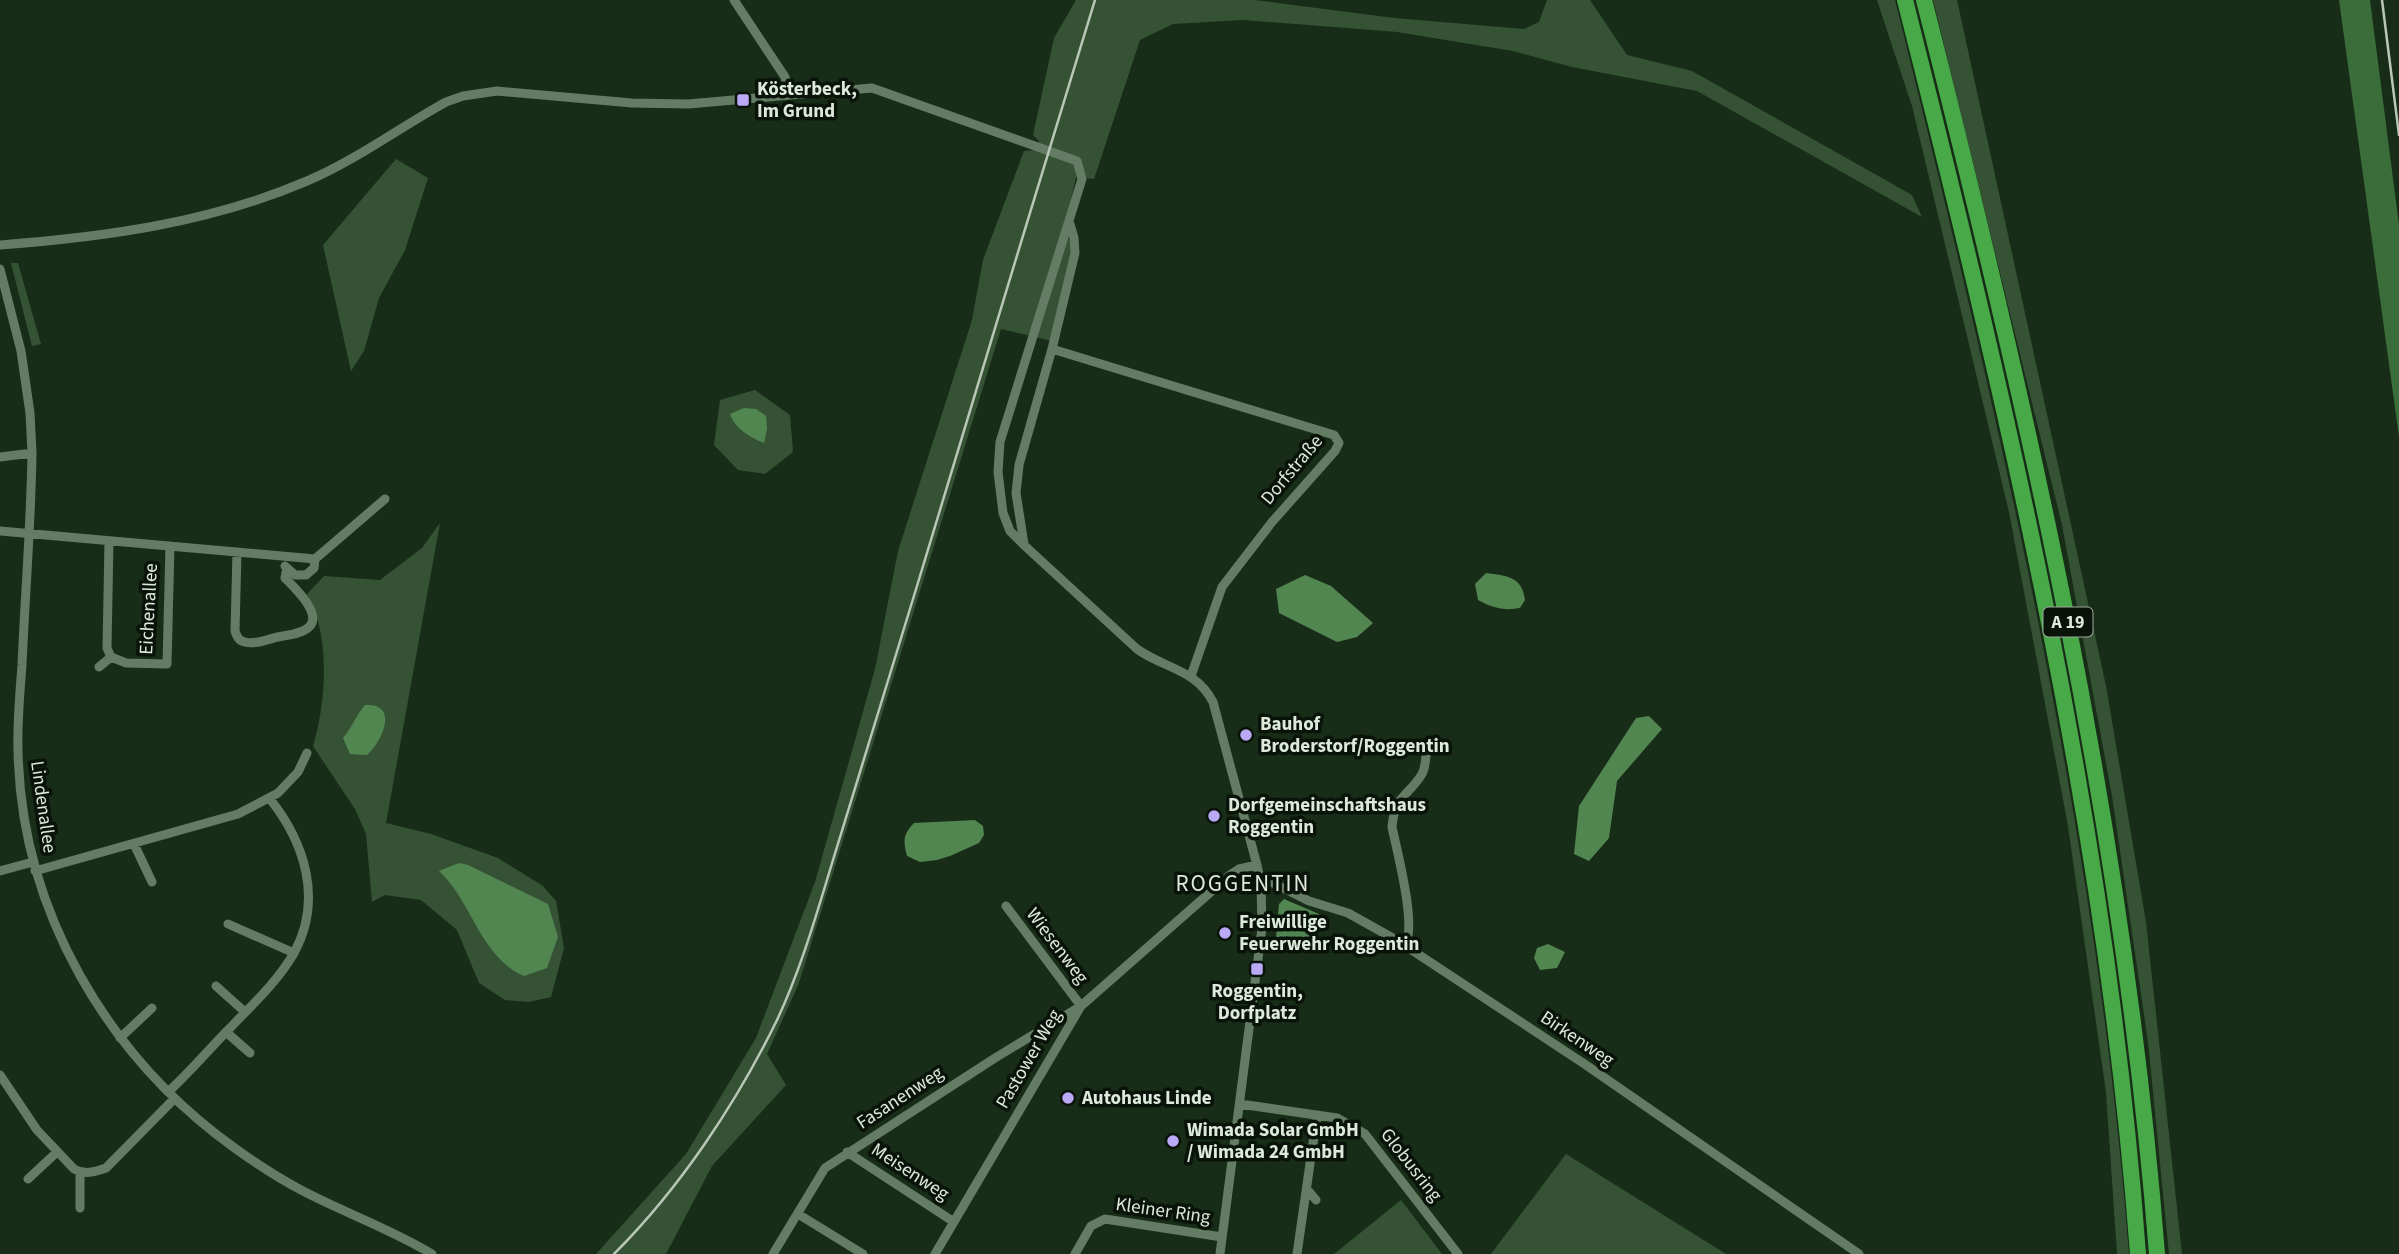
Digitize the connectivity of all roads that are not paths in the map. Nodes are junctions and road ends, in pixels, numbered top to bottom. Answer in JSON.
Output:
{"nodes":[{"id":1,"x":734,"y":0,"type":"edge"},
{"id":2,"x":1905,"y":0,"type":"edge"},
{"id":3,"x":1924,"y":0,"type":"edge"},
{"id":4,"x":790,"y":95,"type":"junction"},
{"id":5,"x":1069,"y":224,"type":"junction"},
{"id":6,"x":0,"y":245,"type":"edge"},
{"id":7,"x":0,"y":269,"type":"edge"},
{"id":8,"x":1052,"y":349,"type":"junction"},
{"id":9,"x":32,"y":453,"type":"junction"},
{"id":10,"x":0,"y":457,"type":"edge"},
{"id":11,"x":385,"y":499,"type":"dead end"},
{"id":12,"x":0,"y":531,"type":"edge"},
{"id":13,"x":29,"y":533,"type":"junction"},
{"id":14,"x":108,"y":541,"type":"junction"},
{"id":15,"x":170,"y":546,"type":"junction"},
{"id":16,"x":1025,"y":546,"type":"junction"},
{"id":17,"x":237,"y":552,"type":"junction"},
{"id":18,"x":277,"y":556,"type":"junction"},
{"id":19,"x":316,"y":559,"type":"junction"},
{"id":20,"x":286,"y":568,"type":"junction"},
{"id":21,"x":111,"y":657,"type":"junction"},
{"id":22,"x":99,"y":667,"type":"dead end"},
{"id":23,"x":1191,"y":676,"type":"junction"},
{"id":24,"x":1437,"y":741,"type":"dead end"},
{"id":25,"x":307,"y":753,"type":"dead end"},
{"id":26,"x":270,"y":799,"type":"junction"},
{"id":27,"x":134,"y":844,"type":"junction"},
{"id":28,"x":1257,"y":865,"type":"junction"},
{"id":29,"x":34,"y":867,"type":"junction"},
{"id":30,"x":0,"y":870,"type":"edge"},
{"id":31,"x":152,"y":883,"type":"dead end"},
{"id":32,"x":1261,"y":884,"type":"junction"},
{"id":33,"x":1006,"y":906,"type":"dead end"},
{"id":34,"x":228,"y":924,"type":"dead end"},
{"id":35,"x":1405,"y":945,"type":"junction"},
{"id":36,"x":294,"y":953,"type":"junction"},
{"id":37,"x":216,"y":986,"type":"dead end"},
{"id":38,"x":1081,"y":1006,"type":"junction"},
{"id":39,"x":152,"y":1008,"type":"dead end"},
{"id":40,"x":245,"y":1012,"type":"junction"},
{"id":41,"x":226,"y":1032,"type":"junction"},
{"id":42,"x":120,"y":1038,"type":"junction"},
{"id":43,"x":250,"y":1054,"type":"dead end"},
{"id":44,"x":0,"y":1075,"type":"edge"},
{"id":45,"x":171,"y":1095,"type":"junction"},
{"id":46,"x":1240,"y":1104,"type":"junction"},
{"id":47,"x":1317,"y":1115,"type":"junction"},
{"id":48,"x":57,"y":1152,"type":"junction"},
{"id":49,"x":847,"y":1152,"type":"junction"},
{"id":50,"x":80,"y":1172,"type":"junction"},
{"id":51,"x":28,"y":1179,"type":"dead end"},
{"id":52,"x":1307,"y":1189,"type":"junction"},
{"id":53,"x":1316,"y":1200,"type":"dead end"},
{"id":54,"x":80,"y":1208,"type":"dead end"},
{"id":55,"x":797,"y":1214,"type":"junction"},
{"id":56,"x":954,"y":1222,"type":"junction"},
{"id":57,"x":1222,"y":1237,"type":"junction"},
{"id":58,"x":420,"y":1251,"type":"edge"},
{"id":59,"x":432,"y":1254,"type":"edge"},
{"id":60,"x":773,"y":1254,"type":"edge"},
{"id":61,"x":863,"y":1254,"type":"edge"},
{"id":62,"x":935,"y":1254,"type":"edge"},
{"id":63,"x":1075,"y":1254,"type":"edge"},
{"id":64,"x":1220,"y":1254,"type":"edge"},
{"id":65,"x":1297,"y":1254,"type":"edge"},
{"id":66,"x":1458,"y":1254,"type":"edge"},
{"id":67,"x":1859,"y":1254,"type":"edge"},
{"id":68,"x":2138,"y":1254,"type":"edge"},
{"id":69,"x":2157,"y":1254,"type":"edge"}],
"edges":[{"from":1,"to":4,"type":"street"},
{"from":2,"to":68,"type":"highway","number":"A 19"},
{"from":3,"to":69,"type":"highway","number":"A 19"},
{"from":4,"to":5,"type":"street"},
{"from":4,"to":6,"type":"street"},
{"from":5,"to":8,"type":"street"},
{"from":5,"to":16,"type":"street"},
{"from":7,"to":9,"type":"street","name":"Lindenallee"},
{"from":8,"to":16,"type":"street"},
{"from":8,"to":23,"type":"street","name":"Dorfstraße"},
{"from":9,"to":10,"type":"street"},
{"from":9,"to":13,"type":"street","name":"Lindenallee"},
{"from":11,"to":19,"type":"street"},
{"from":12,"to":13,"type":"street","name":"Eichenallee"},
{"from":13,"to":14,"type":"street","name":"Eichenallee"},
{"from":13,"to":29,"type":"street","name":"Lindenallee"},
{"from":14,"to":15,"type":"street","name":"Eichenallee"},
{"from":14,"to":21,"type":"street","name":"Eichenallee"},
{"from":15,"to":17,"type":"street","name":"Eichenallee"},
{"from":15,"to":21,"type":"street","name":"Eichenallee"},
{"from":16,"to":23,"type":"street"},
{"from":17,"to":18,"type":"street","name":"Eichenallee"},
{"from":17,"to":20,"type":"street"},
{"from":18,"to":19,"type":"street","name":"Eichenallee"},
{"from":18,"to":20,"type":"street"},
{"from":19,"to":20,"type":"street"},
{"from":21,"to":22,"type":"street","name":"Eichenallee"},
{"from":23,"to":28,"type":"street"},
{"from":24,"to":35,"type":"street"},
{"from":25,"to":26,"type":"street"},
{"from":26,"to":27,"type":"street"},
{"from":26,"to":36,"type":"street"},
{"from":27,"to":29,"type":"street"},
{"from":27,"to":31,"type":"street"},
{"from":28,"to":32,"type":"street"},
{"from":28,"to":38,"type":"street","name":"Pastower Weg"},
{"from":29,"to":30,"type":"street"},
{"from":29,"to":42,"type":"street","name":"Lindenallee"},
{"from":32,"to":35,"type":"street","name":"Birkenweg"},
{"from":32,"to":46,"type":"street"},
{"from":33,"to":38,"type":"street","name":"Wiesenweg"},
{"from":34,"to":36,"type":"street"},
{"from":35,"to":67,"type":"street","name":"Birkenweg"},
{"from":36,"to":40,"type":"street"},
{"from":37,"to":40,"type":"street"},
{"from":38,"to":49,"type":"street","name":"Fasanenweg"},
{"from":38,"to":56,"type":"street","name":"Pastower Weg"},
{"from":39,"to":42,"type":"street"},
{"from":40,"to":41,"type":"street"},
{"from":41,"to":43,"type":"street"},
{"from":41,"to":45,"type":"street"},
{"from":42,"to":45,"type":"street","name":"Lindenallee"},
{"from":44,"to":48,"type":"street"},
{"from":45,"to":50,"type":"street"},
{"from":45,"to":58,"type":"street","name":"Lindenallee"},
{"from":46,"to":47,"type":"street","name":"Globusring"},
{"from":46,"to":57,"type":"street"},
{"from":47,"to":52,"type":"street"},
{"from":47,"to":66,"type":"street","name":"Globusring"},
{"from":48,"to":50,"type":"street"},
{"from":48,"to":51,"type":"street"},
{"from":49,"to":55,"type":"street","name":"Fasanenweg"},
{"from":49,"to":56,"type":"street","name":"Meisenweg"},
{"from":50,"to":54,"type":"street"},
{"from":52,"to":53,"type":"street"},
{"from":52,"to":65,"type":"street"},
{"from":55,"to":60,"type":"street","name":"Fasanenweg"},
{"from":55,"to":61,"type":"street"},
{"from":56,"to":62,"type":"street","name":"Pastower Weg"},
{"from":57,"to":63,"type":"street","name":"Kleiner Ring"},
{"from":57,"to":64,"type":"street"},
{"from":58,"to":59,"type":"street","name":"Lindenallee"}]}
